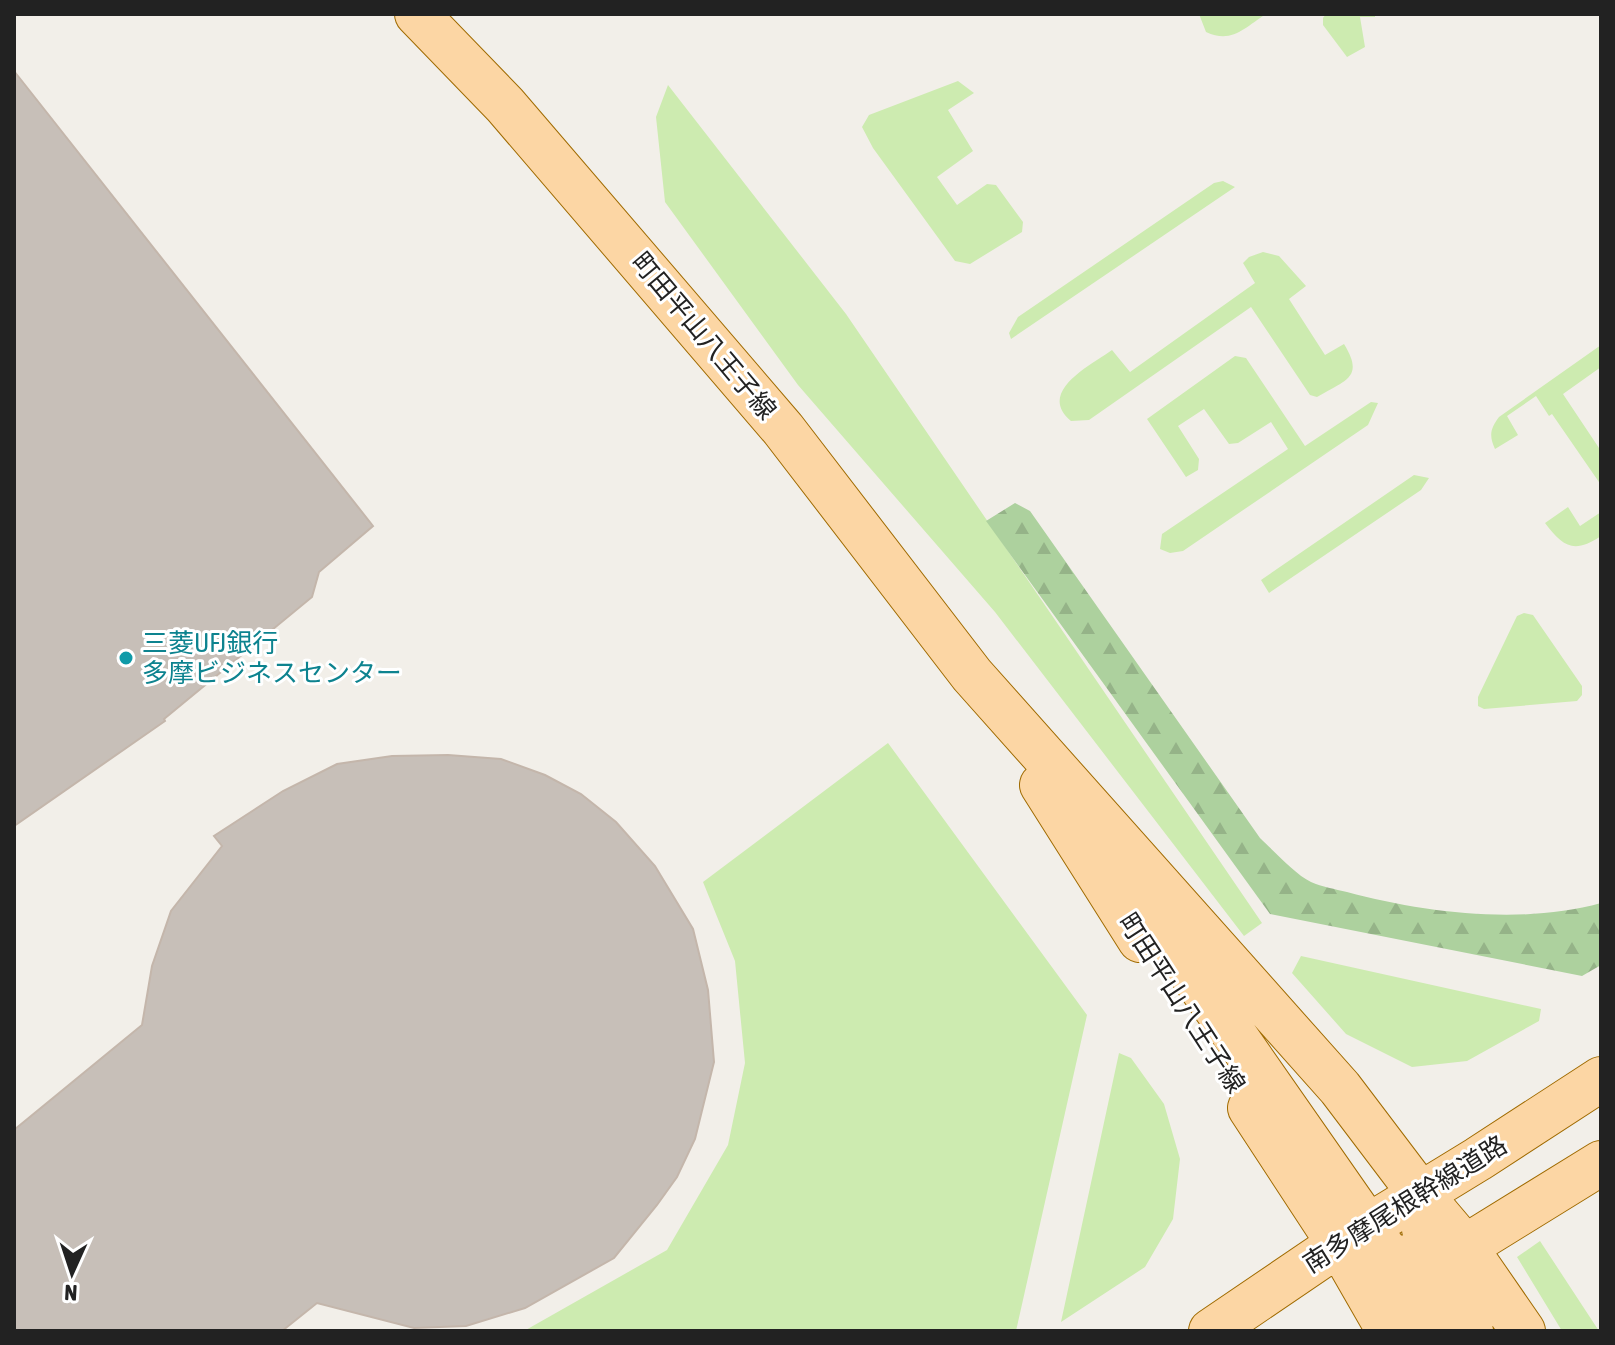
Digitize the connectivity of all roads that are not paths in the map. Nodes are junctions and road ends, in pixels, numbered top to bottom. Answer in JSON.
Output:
{"nodes":[{"id":1,"x":417,"y":14,"type":"edge"},
{"id":2,"x":972,"y":675,"type":"junction"},
{"id":3,"x":1601,"y":1079,"type":"edge"},
{"id":4,"x":1601,"y":1163,"type":"edge"},
{"id":5,"x":1421,"y":1195,"type":"junction"},
{"id":6,"x":1399,"y":1247,"type":"junction"},
{"id":7,"x":1211,"y":1331,"type":"edge"},
{"id":8,"x":1389,"y":1331,"type":"edge"},
{"id":9,"x":1430,"y":1331,"type":"edge"},
{"id":10,"x":1471,"y":1331,"type":"edge"},
{"id":11,"x":1523,"y":1331,"type":"edge"}],
"edges":[{"from":1,"to":2,"type":"main road","name":"町田平山八王子線"},
{"from":2,"to":5,"type":"main road","name":"町田平山八王子線"},
{"from":2,"to":6,"type":"main road"},
{"from":3,"to":5,"type":"main road","name":"南多摩尾根幹線道路"},
{"from":4,"to":6,"type":"main road"},
{"from":5,"to":6,"type":"main road","name":"町田平山八王子線"},
{"from":5,"to":6,"type":"main road","name":"南多摩尾根幹線道路"},
{"from":6,"to":7,"type":"main road","name":"南多摩尾根幹線道路"},
{"from":6,"to":8,"type":"main road"},
{"from":6,"to":9,"type":"main road"},
{"from":6,"to":10,"type":"main road"},
{"from":6,"to":11,"type":"main road"}]}
